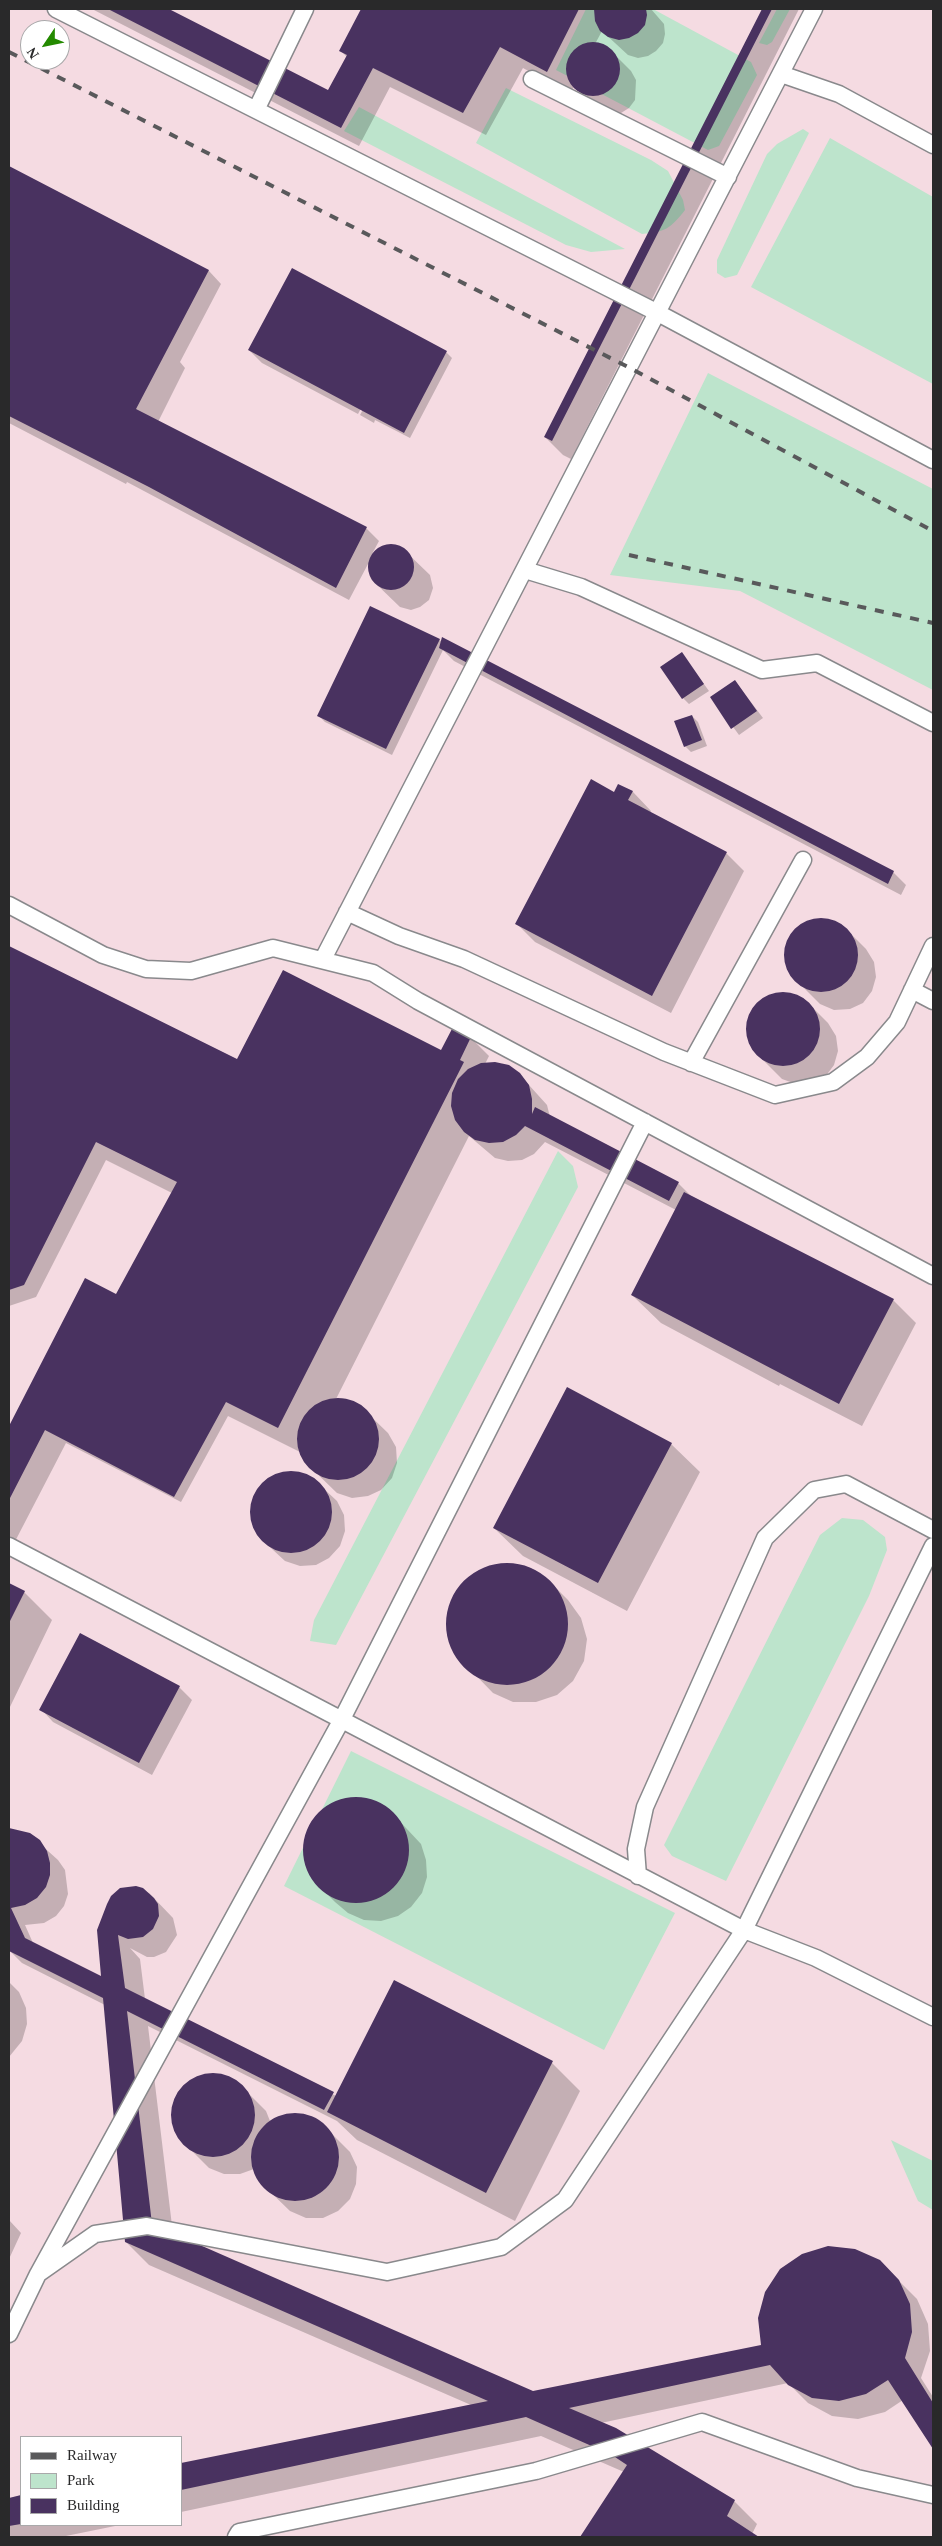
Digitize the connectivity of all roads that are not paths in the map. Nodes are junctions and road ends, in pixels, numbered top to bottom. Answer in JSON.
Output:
{"nodes":[{"id":1,"x":56,"y":9,"type":"edge"},
{"id":2,"x":304,"y":9,"type":"edge"},
{"id":3,"x":814,"y":9,"type":"edge"},
{"id":4,"x":781,"y":74,"type":"junction"},
{"id":5,"x":532,"y":79,"type":"dead end"},
{"id":6,"x":256,"y":110,"type":"junction"},
{"id":7,"x":933,"y":145,"type":"edge"},
{"id":8,"x":728,"y":178,"type":"junction"},
{"id":9,"x":658,"y":313,"type":"junction"},
{"id":10,"x":933,"y":460,"type":"edge"},
{"id":11,"x":524,"y":570,"type":"junction"},
{"id":12,"x":933,"y":723,"type":"edge"},
{"id":13,"x":803,"y":860,"type":"dead end"},
{"id":14,"x":9,"y":905,"type":"edge"},
{"id":15,"x":347,"y":912,"type":"junction"},
{"id":16,"x":933,"y":946,"type":"edge"},
{"id":17,"x":323,"y":959,"type":"junction"},
{"id":18,"x":912,"y":990,"type":"junction"},
{"id":19,"x":933,"y":1001,"type":"edge"},
{"id":20,"x":691,"y":1062,"type":"junction"},
{"id":21,"x":645,"y":1122,"type":"junction"},
{"id":22,"x":933,"y":1276,"type":"edge"},
{"id":23,"x":933,"y":1530,"type":"edge"},
{"id":24,"x":9,"y":1546,"type":"edge"},
{"id":25,"x":933,"y":1546,"type":"edge"},
{"id":26,"x":341,"y":1721,"type":"junction"},
{"id":27,"x":638,"y":1876,"type":"junction"},
{"id":28,"x":744,"y":1930,"type":"junction"},
{"id":29,"x":933,"y":2018,"type":"edge"},
{"id":30,"x":38,"y":2274,"type":"junction"},
{"id":31,"x":9,"y":2334,"type":"edge"},
{"id":32,"x":933,"y":2495,"type":"edge"},
{"id":33,"x":236,"y":2537,"type":"edge"}],
"edges":[{"from":1,"to":6,"type":"lane"},
{"from":2,"to":6,"type":"lane"},
{"from":3,"to":4,"type":"lane"},
{"from":4,"to":7,"type":"lane"},
{"from":4,"to":8,"type":"lane"},
{"from":5,"to":8,"type":"lane"},
{"from":6,"to":9,"type":"lane"},
{"from":8,"to":9,"type":"lane"},
{"from":9,"to":10,"type":"lane"},
{"from":9,"to":11,"type":"lane"},
{"from":11,"to":12,"type":"lane"},
{"from":11,"to":15,"type":"lane"},
{"from":13,"to":20,"type":"lane"},
{"from":14,"to":17,"type":"lane"},
{"from":15,"to":17,"type":"lane"},
{"from":15,"to":20,"type":"lane"},
{"from":16,"to":18,"type":"lane"},
{"from":17,"to":21,"type":"lane"},
{"from":18,"to":19,"type":"lane"},
{"from":18,"to":20,"type":"lane"},
{"from":21,"to":22,"type":"lane"},
{"from":21,"to":26,"type":"lane"},
{"from":23,"to":27,"type":"lane"},
{"from":24,"to":26,"type":"lane"},
{"from":25,"to":28,"type":"lane"},
{"from":26,"to":27,"type":"lane"},
{"from":26,"to":30,"type":"lane"},
{"from":27,"to":28,"type":"lane"},
{"from":28,"to":29,"type":"lane"},
{"from":28,"to":30,"type":"lane"},
{"from":30,"to":31,"type":"lane"},
{"from":32,"to":33,"type":"lane"}]}
